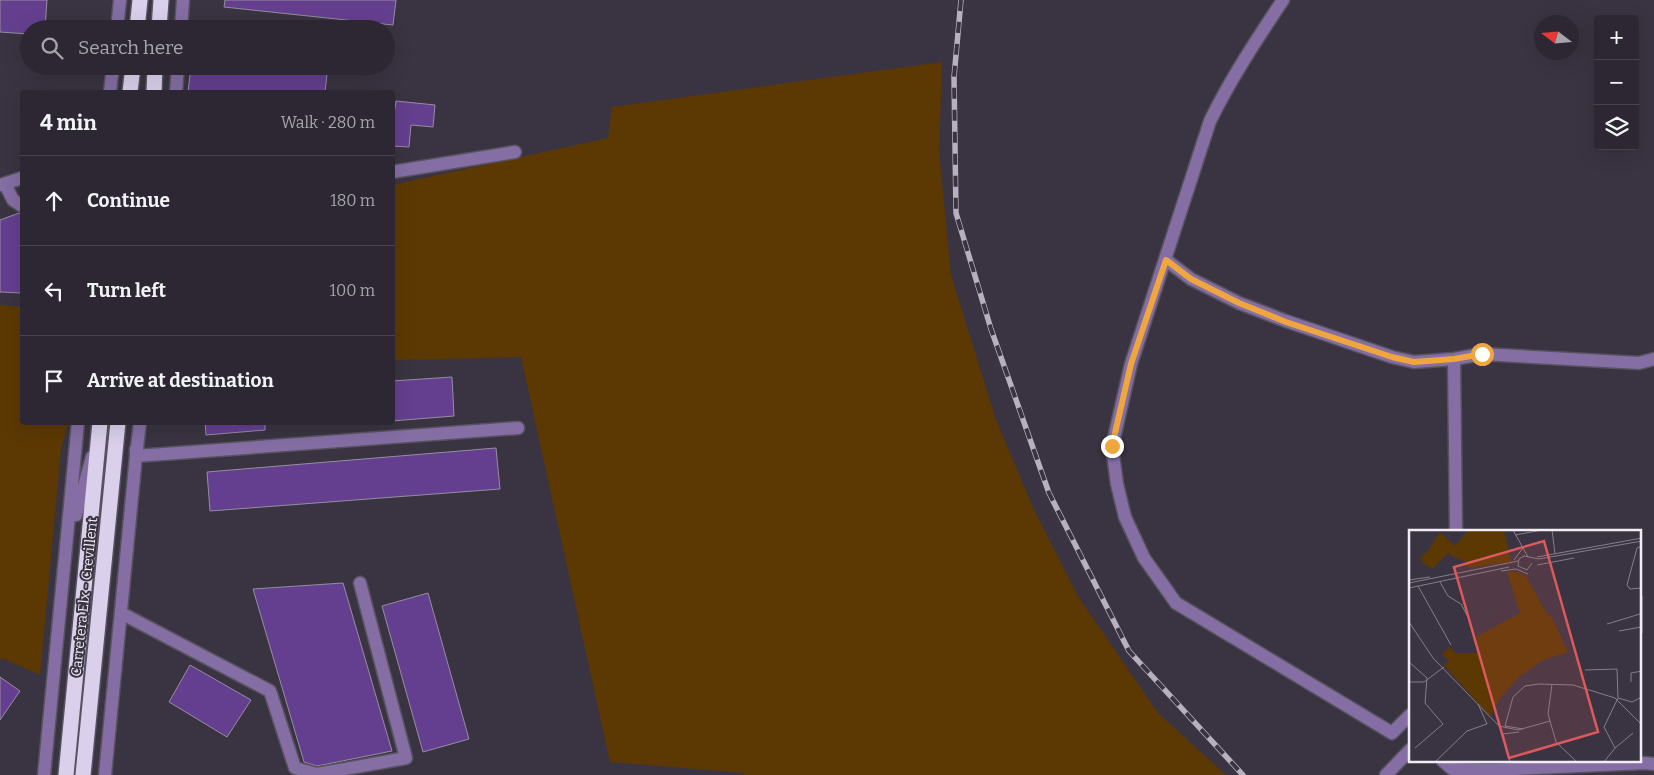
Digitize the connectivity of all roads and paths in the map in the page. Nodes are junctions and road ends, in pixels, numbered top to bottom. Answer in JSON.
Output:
{"nodes":[{"id":1,"x":120,"y":0,"type":"edge"},
{"id":2,"x":140,"y":0,"type":"edge"},
{"id":3,"x":162,"y":0,"type":"edge"},
{"id":4,"x":183,"y":0,"type":"edge"},
{"id":5,"x":1283,"y":0,"type":"edge"},
{"id":6,"x":118,"y":20,"type":"edge"},
{"id":7,"x":138,"y":20,"type":"edge"},
{"id":8,"x":160,"y":20,"type":"edge"},
{"id":9,"x":182,"y":20,"type":"edge"},
{"id":10,"x":112,"y":75,"type":"edge"},
{"id":11,"x":132,"y":75,"type":"edge"},
{"id":12,"x":155,"y":75,"type":"edge"},
{"id":13,"x":177,"y":75,"type":"edge"},
{"id":14,"x":110,"y":90,"type":"edge"},
{"id":15,"x":130,"y":90,"type":"edge"},
{"id":16,"x":154,"y":90,"type":"edge"},
{"id":17,"x":176,"y":90,"type":"edge"},
{"id":18,"x":515,"y":152,"type":"dead end"},
{"id":19,"x":395,"y":172,"type":"edge"},
{"id":20,"x":20,"y":180,"type":"edge"},
{"id":21,"x":2,"y":184,"type":"edge"},
{"id":22,"x":20,"y":205,"type":"edge"},
{"id":23,"x":1166,"y":260,"type":"junction"},
{"id":24,"x":1454,"y":359,"type":"junction"},
{"id":25,"x":1654,"y":359,"type":"edge"},
{"id":26,"x":78,"y":425,"type":"edge"},
{"id":27,"x":100,"y":425,"type":"edge"},
{"id":28,"x":118,"y":425,"type":"edge"},
{"id":29,"x":133,"y":425,"type":"edge"},
{"id":30,"x":140,"y":425,"type":"edge"},
{"id":31,"x":518,"y":428,"type":"dead end"},
{"id":32,"x":136,"y":456,"type":"junction"},
{"id":33,"x":1456,"y":530,"type":"edge"},
{"id":34,"x":67,"y":549,"type":"junction"},
{"id":35,"x":360,"y":582,"type":"dead end"},
{"id":36,"x":121,"y":613,"type":"junction"},
{"id":37,"x":1409,"y":716,"type":"edge"},
{"id":38,"x":1409,"y":751,"type":"edge"},
{"id":39,"x":1444,"y":762,"type":"edge"},
{"id":40,"x":1654,"y":764,"type":"edge"},
{"id":41,"x":44,"y":775,"type":"edge"},
{"id":42,"x":66,"y":775,"type":"edge"},
{"id":43,"x":83,"y":775,"type":"edge"},
{"id":44,"x":105,"y":775,"type":"edge"},
{"id":45,"x":1386,"y":775,"type":"edge"}],
"edges":[{"from":1,"to":6,"type":"street"},
{"from":2,"to":7,"type":"highway"},
{"from":3,"to":8,"type":"highway"},
{"from":4,"to":9,"type":"street"},
{"from":5,"to":23,"type":"street"},
{"from":10,"to":14,"type":"street"},
{"from":11,"to":15,"type":"highway"},
{"from":12,"to":16,"type":"highway"},
{"from":13,"to":17,"type":"street"},
{"from":18,"to":19,"type":"street"},
{"from":20,"to":21,"type":"street"},
{"from":21,"to":22,"type":"street"},
{"from":23,"to":24,"type":"street"},
{"from":23,"to":37,"type":"street"},
{"from":24,"to":25,"type":"street"},
{"from":24,"to":33,"type":"street"},
{"from":26,"to":34,"type":"street"},
{"from":27,"to":34,"type":"street"},
{"from":27,"to":42,"type":"highway","name":"Carretera Elx - Crevillent"},
{"from":28,"to":43,"type":"highway","name":"Carretera Elx - Crevillent"},
{"from":29,"to":32,"type":"street"},
{"from":30,"to":32,"type":"street"},
{"from":31,"to":32,"type":"street"},
{"from":32,"to":36,"type":"street"},
{"from":34,"to":41,"type":"street"},
{"from":35,"to":36,"type":"street"},
{"from":36,"to":44,"type":"street"},
{"from":38,"to":45,"type":"street"},
{"from":39,"to":40,"type":"street"}]}
